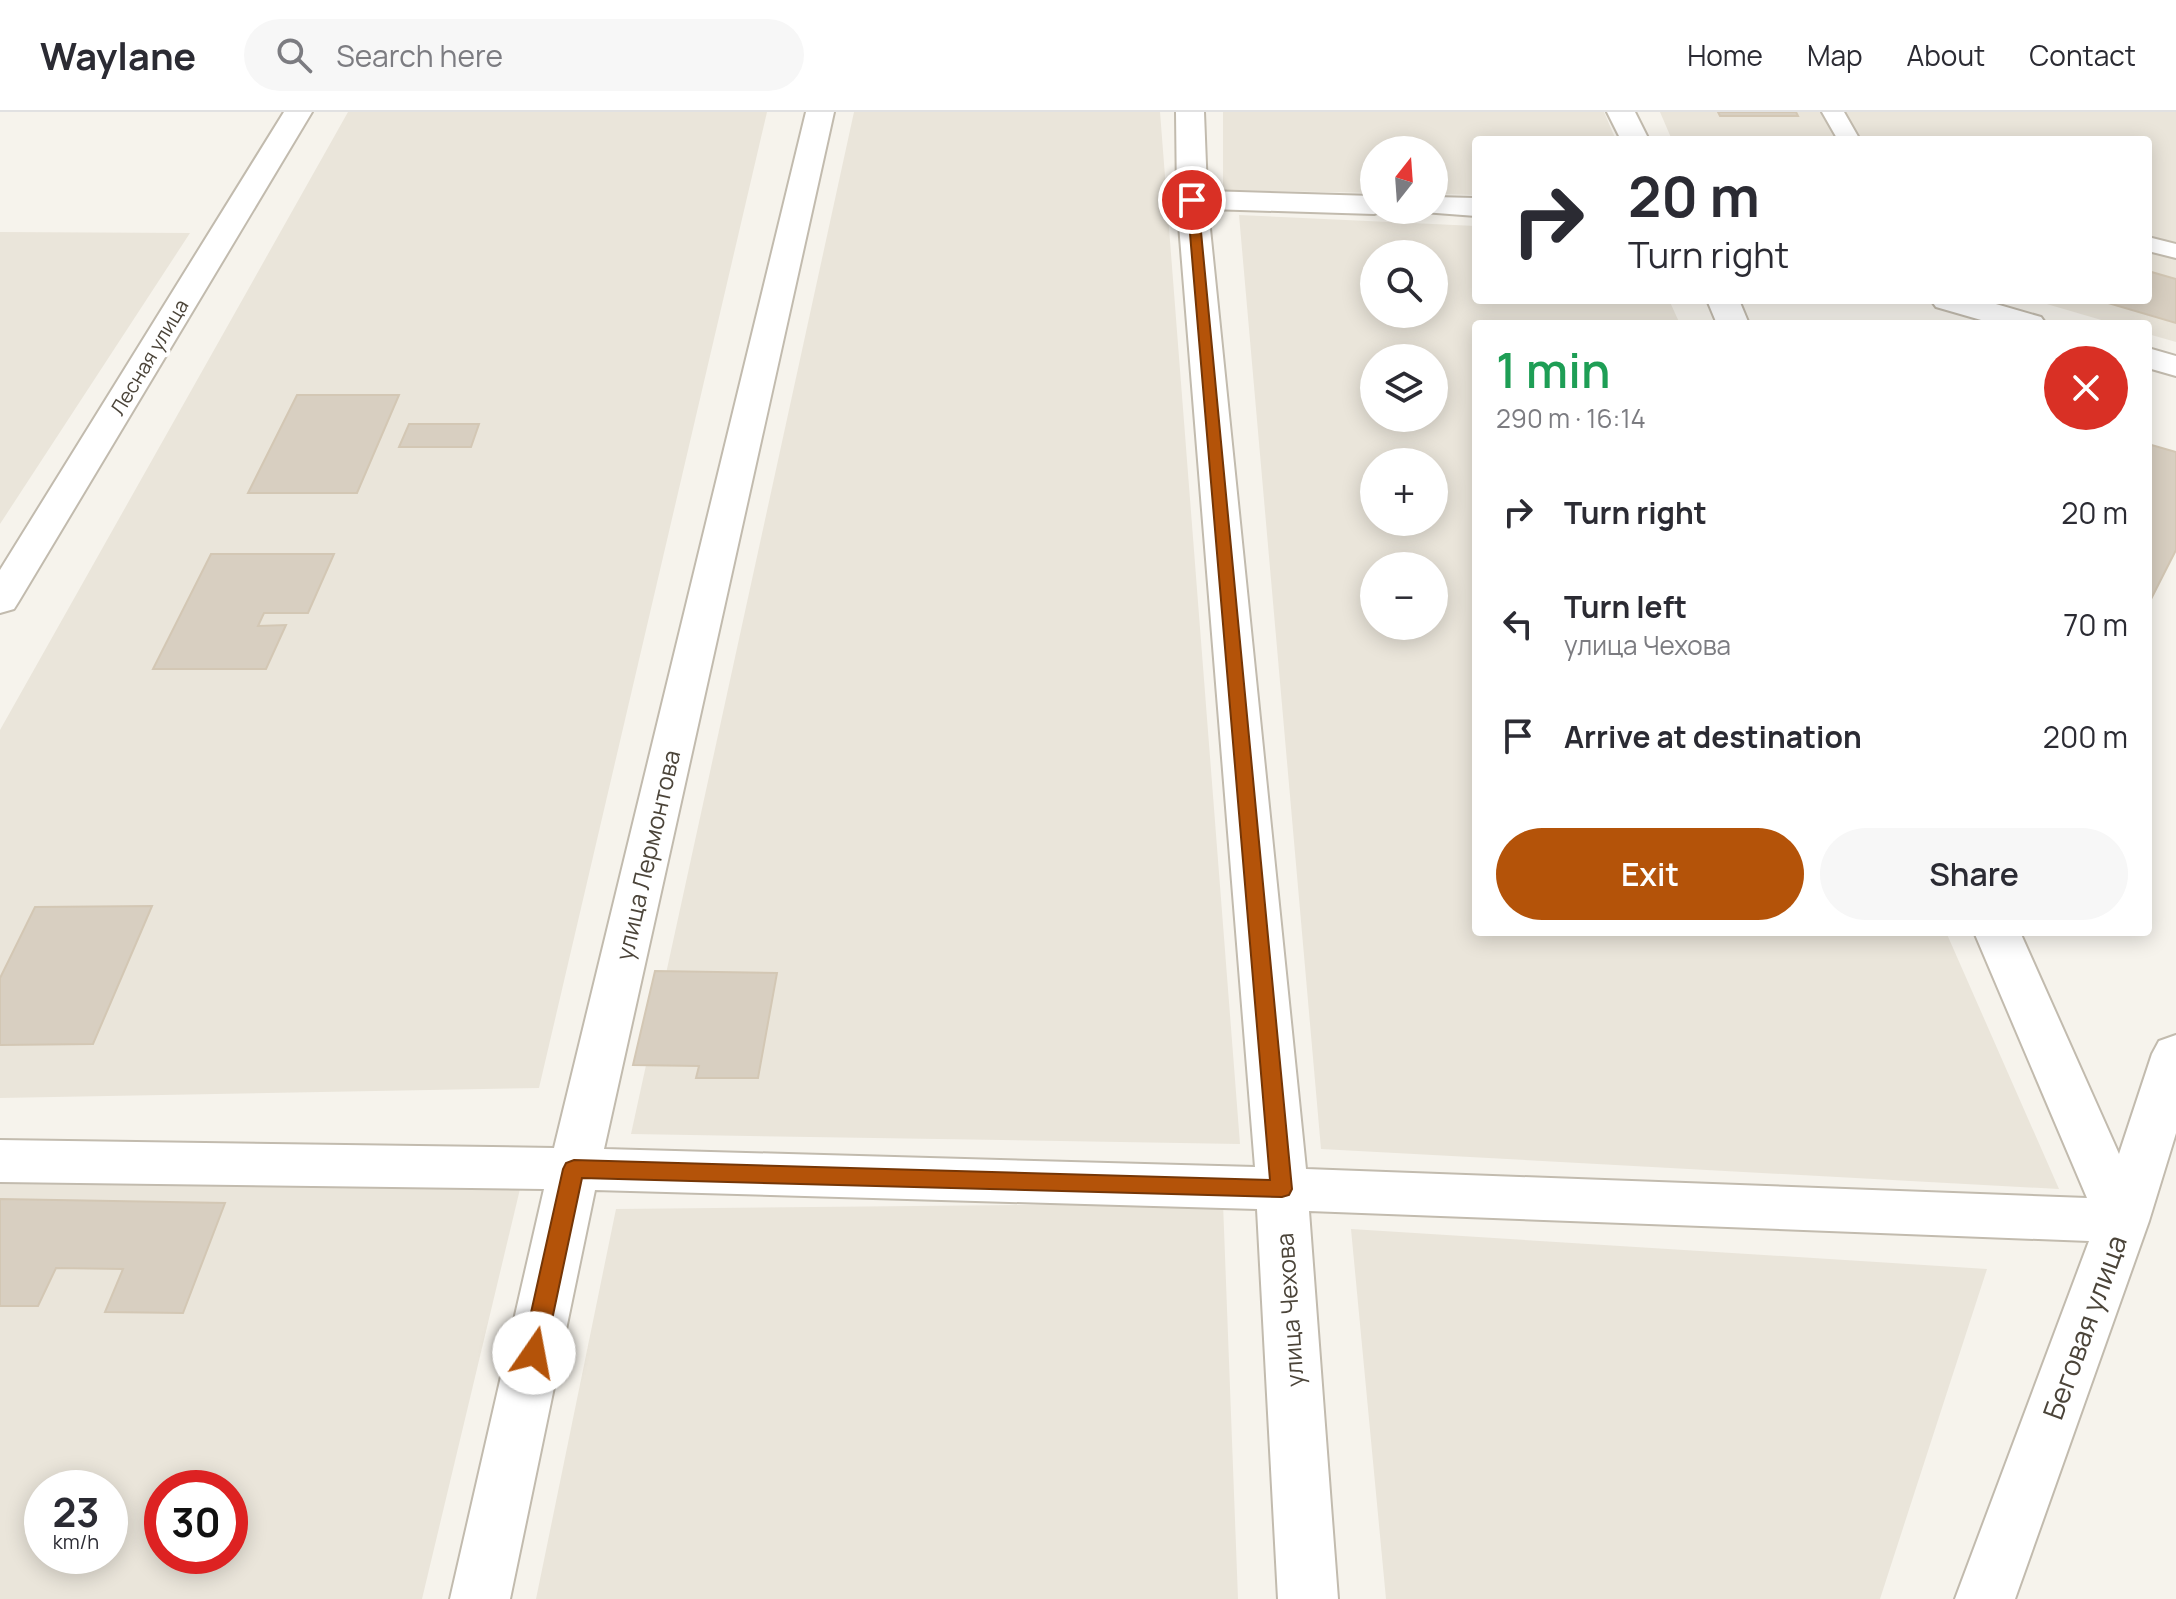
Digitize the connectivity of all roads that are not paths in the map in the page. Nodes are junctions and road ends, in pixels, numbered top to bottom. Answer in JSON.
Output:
{"nodes":[{"id":1,"x":298,"y":112,"type":"edge"},
{"id":2,"x":820,"y":112,"type":"edge"},
{"id":3,"x":1190,"y":112,"type":"edge"},
{"id":4,"x":1621,"y":112,"type":"edge"},
{"id":5,"x":1833,"y":112,"type":"edge"},
{"id":6,"x":1633,"y":136,"type":"edge"},
{"id":7,"x":1847,"y":136,"type":"edge"},
{"id":8,"x":1192,"y":200,"type":"junction"},
{"id":9,"x":1360,"y":205,"type":"edge"},
{"id":10,"x":1448,"y":206,"type":"edge"},
{"id":11,"x":1472,"y":207,"type":"edge"},
{"id":12,"x":1961,"y":304,"type":"edge"},
{"id":13,"x":2016,"y":320,"type":"edge"},
{"id":14,"x":2152,"y":359,"type":"edge"},
{"id":15,"x":2176,"y":366,"type":"edge"},
{"id":16,"x":0,"y":601,"type":"edge"},
{"id":17,"x":1999,"y":936,"type":"edge"},
{"id":18,"x":2176,"y":1054,"type":"edge"},
{"id":19,"x":0,"y":1161,"type":"edge"},
{"id":20,"x":574,"y":1169,"type":"junction"},
{"id":21,"x":1282,"y":1189,"type":"junction"},
{"id":22,"x":2123,"y":1221,"type":"junction"},
{"id":23,"x":480,"y":1599,"type":"edge"},
{"id":24,"x":1308,"y":1599,"type":"edge"},
{"id":25,"x":1985,"y":1599,"type":"edge"}],
"edges":[{"from":1,"to":16,"type":"street","name":"Лесная улица"},
{"from":2,"to":20,"type":"street","name":"улица Лермонтова"},
{"from":3,"to":8,"type":"street","name":"улица Чехова"},
{"from":4,"to":6,"type":"street"},
{"from":5,"to":7,"type":"lane"},
{"from":8,"to":9,"type":"street"},
{"from":8,"to":21,"type":"street","name":"улица Чехова"},
{"from":10,"to":11,"type":"street"},
{"from":12,"to":13,"type":"street"},
{"from":14,"to":15,"type":"street"},
{"from":17,"to":22,"type":"street"},
{"from":18,"to":22,"type":"street","name":"Беговая улица"},
{"from":19,"to":20,"type":"street"},
{"from":20,"to":21,"type":"street"},
{"from":20,"to":23,"type":"street","name":"улица Лермонтова"},
{"from":21,"to":22,"type":"street"},
{"from":21,"to":24,"type":"street","name":"улица Чехова"},
{"from":22,"to":25,"type":"street","name":"Беговая улица"}]}
